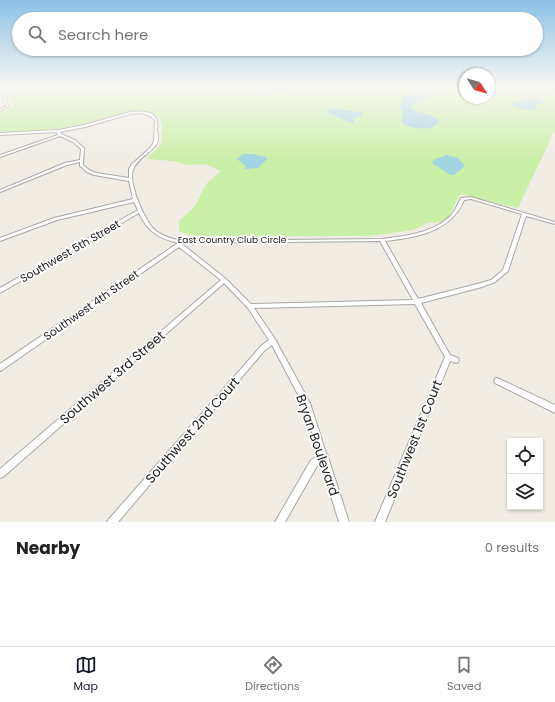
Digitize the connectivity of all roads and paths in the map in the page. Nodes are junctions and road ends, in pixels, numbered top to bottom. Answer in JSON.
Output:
{"nodes":[{"id":1,"x":59,"y":133,"type":"junction"},
{"id":2,"x":0,"y":134,"type":"edge"},
{"id":3,"x":0,"y":156,"type":"edge"},
{"id":4,"x":80,"y":161,"type":"junction"},
{"id":5,"x":131,"y":180,"type":"junction"},
{"id":6,"x":0,"y":191,"type":"edge"},
{"id":7,"x":136,"y":200,"type":"junction"},
{"id":8,"x":140,"y":211,"type":"junction"},
{"id":9,"x":524,"y":214,"type":"junction"},
{"id":10,"x":555,"y":223,"type":"edge"},
{"id":11,"x":0,"y":240,"type":"edge"},
{"id":12,"x":382,"y":240,"type":"junction"},
{"id":13,"x":180,"y":243,"type":"junction"},
{"id":14,"x":224,"y":280,"type":"junction"},
{"id":15,"x":0,"y":291,"type":"edge"},
{"id":16,"x":417,"y":302,"type":"junction"},
{"id":17,"x":250,"y":306,"type":"junction"},
{"id":18,"x":274,"y":341,"type":"junction"},
{"id":19,"x":0,"y":368,"type":"edge"},
{"id":20,"x":498,"y":381,"type":"dead end"},
{"id":21,"x":555,"y":409,"type":"edge"},
{"id":22,"x":324,"y":456,"type":"junction"},
{"id":23,"x":0,"y":474,"type":"edge"},
{"id":24,"x":112,"y":522,"type":"edge"},
{"id":25,"x":280,"y":522,"type":"edge"},
{"id":26,"x":344,"y":522,"type":"edge"},
{"id":27,"x":380,"y":522,"type":"edge"}],
"edges":[{"from":1,"to":2,"type":"street"},
{"from":1,"to":3,"type":"street"},
{"from":1,"to":4,"type":"street"},
{"from":1,"to":5,"type":"street"},
{"from":4,"to":5,"type":"street"},
{"from":4,"to":6,"type":"street"},
{"from":5,"to":7,"type":"street","name":"East Country Club Circle"},
{"from":7,"to":8,"type":"street","name":"East Country Club Circle"},
{"from":7,"to":11,"type":"street"},
{"from":8,"to":13,"type":"street","name":"East Country Club Circle"},
{"from":8,"to":15,"type":"street","name":"Southwest 5th Street"},
{"from":9,"to":10,"type":"street"},
{"from":9,"to":12,"type":"street","name":"East Country Club Circle"},
{"from":9,"to":16,"type":"street"},
{"from":12,"to":13,"type":"street","name":"East Country Club Circle"},
{"from":12,"to":16,"type":"street"},
{"from":13,"to":14,"type":"street","name":"Bryan Boulevard"},
{"from":13,"to":19,"type":"street","name":"Southwest 4th Street"},
{"from":14,"to":17,"type":"street","name":"Bryan Boulevard"},
{"from":14,"to":23,"type":"street","name":"Southwest 3rd Street"},
{"from":16,"to":17,"type":"street"},
{"from":16,"to":27,"type":"street","name":"Southwest 1st Court"},
{"from":17,"to":18,"type":"street","name":"Bryan Boulevard"},
{"from":18,"to":22,"type":"street","name":"Bryan Boulevard"},
{"from":18,"to":24,"type":"street","name":"Southwest 2nd Court"},
{"from":20,"to":21,"type":"street"},
{"from":22,"to":25,"type":"street"},
{"from":22,"to":26,"type":"street","name":"Bryan Boulevard"}]}
